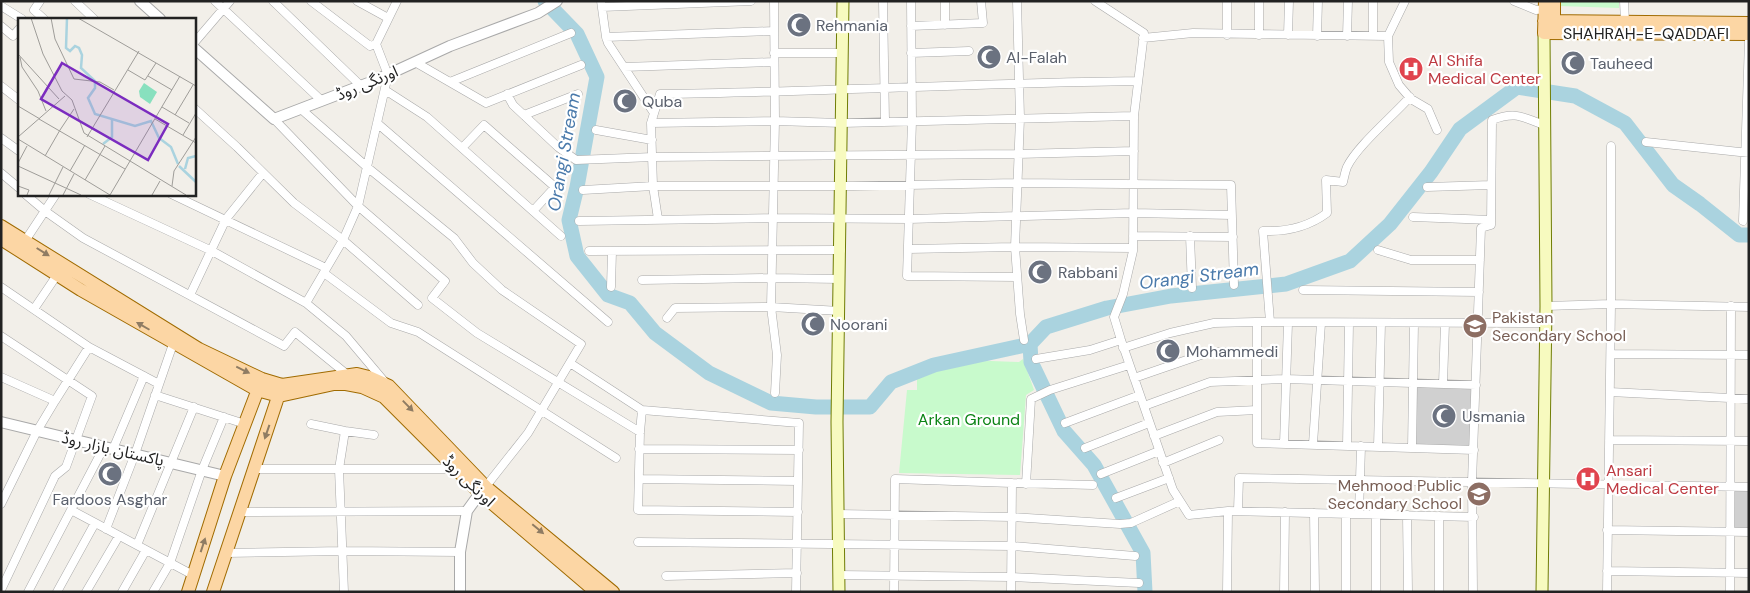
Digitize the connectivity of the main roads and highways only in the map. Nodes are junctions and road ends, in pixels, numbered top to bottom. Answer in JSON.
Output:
{"nodes":[{"id":1,"x":843,"y":1,"type":"edge"},
{"id":2,"x":1548,"y":20,"type":"edge"},
{"id":3,"x":1749,"y":23,"type":"edge"},
{"id":4,"x":1749,"y":34,"type":"edge"},
{"id":5,"x":1,"y":226,"type":"edge"},
{"id":6,"x":2,"y":241,"type":"edge"},
{"id":7,"x":260,"y":384,"type":"junction"},
{"id":8,"x":280,"y":391,"type":"junction"},
{"id":9,"x":483,"y":490,"type":"junction"},
{"id":10,"x":188,"y":592,"type":"edge"},
{"id":11,"x":213,"y":592,"type":"edge"},
{"id":12,"x":596,"y":592,"type":"edge"},
{"id":13,"x":613,"y":592,"type":"edge"},
{"id":14,"x":839,"y":592,"type":"edge"},
{"id":15,"x":1542,"y":592,"type":"edge"}],
"edges":[{"from":1,"to":14,"type":"main road"},
{"from":2,"to":3,"type":"main road","name":"SHAHRAH-E-QADDAFI"},
{"from":2,"to":4,"type":"main road","name":"SHAHRAH-E-QADDAFI"},
{"from":2,"to":15,"type":"main road"},
{"from":5,"to":7,"type":"main road","one_way":true},
{"from":7,"to":6,"type":"main road","one_way":true},
{"from":7,"to":8,"type":"main road"},
{"from":10,"to":7,"type":"main road","one_way":true},
{"from":8,"to":9,"type":"main road","name":"اورنگی روڈ"},
{"from":8,"to":9,"type":"main road","one_way":true},
{"from":8,"to":11,"type":"main road","one_way":true},
{"from":9,"to":12,"type":"main road","name":"اورنگی روڈ"},
{"from":9,"to":13,"type":"main road","one_way":true}]}
